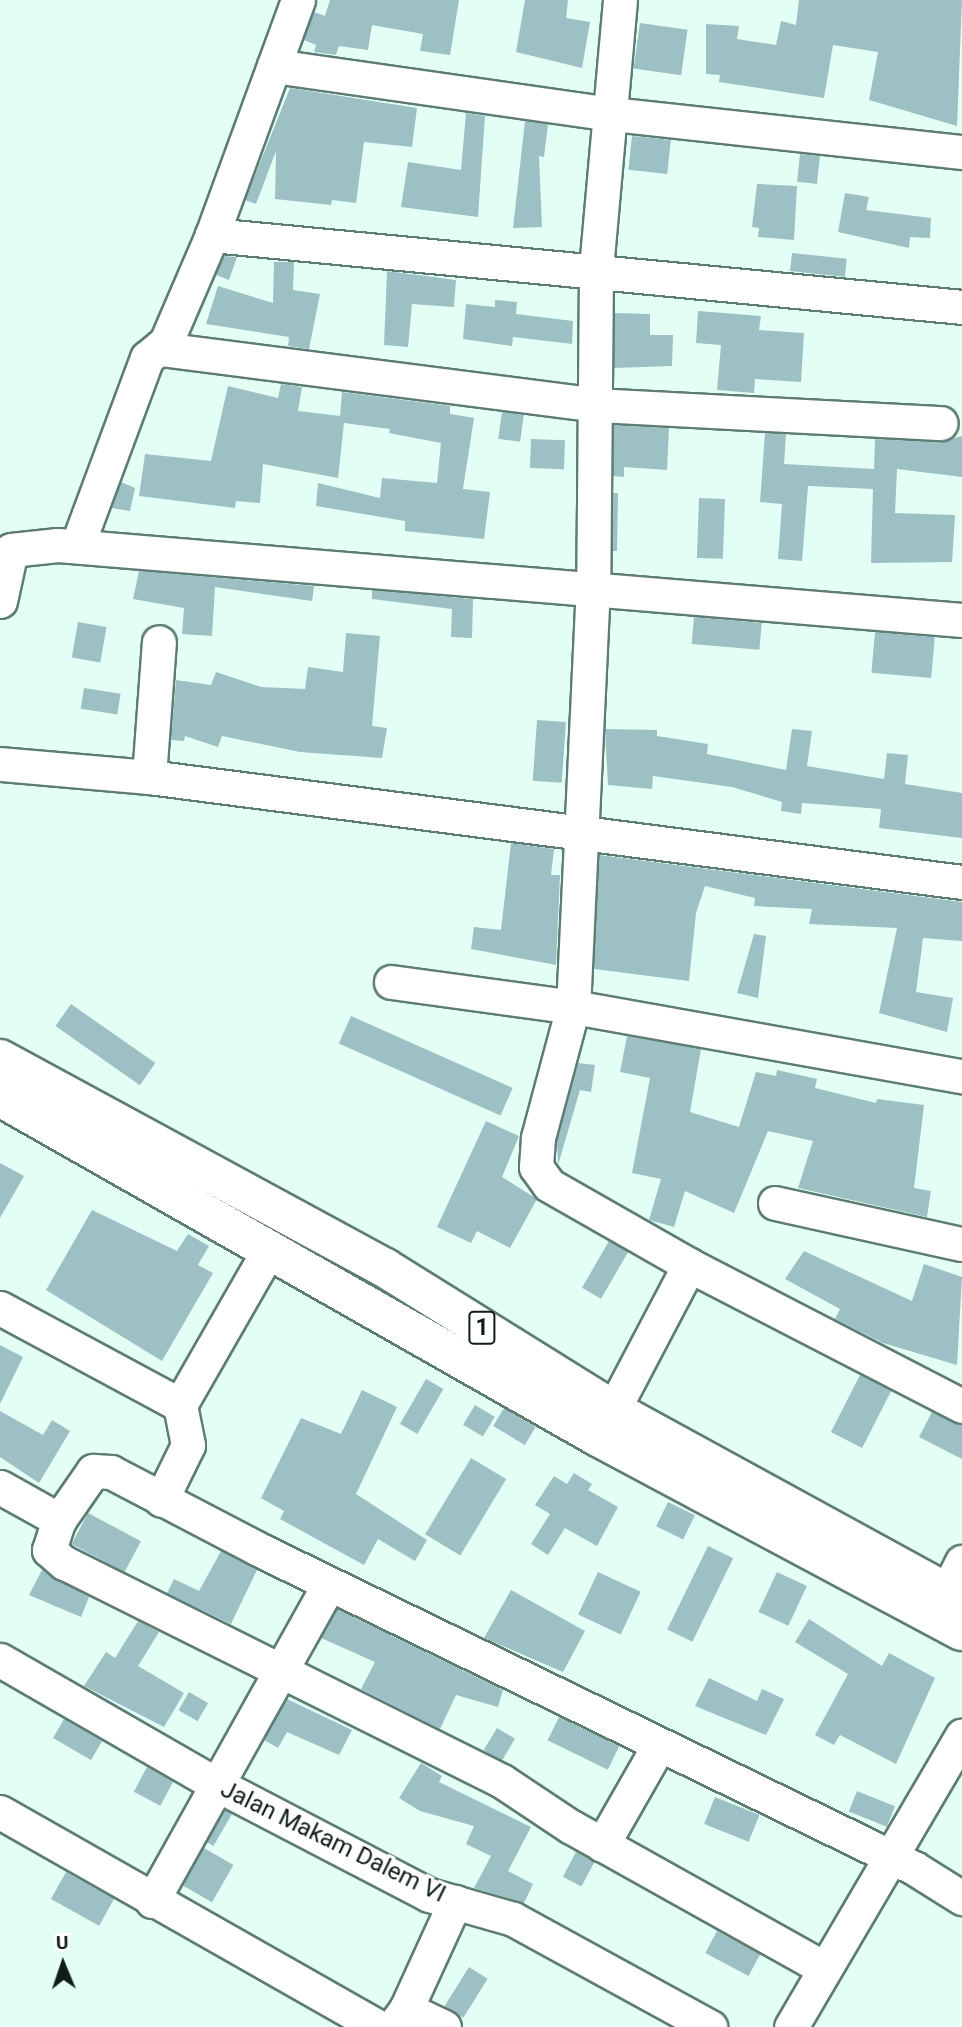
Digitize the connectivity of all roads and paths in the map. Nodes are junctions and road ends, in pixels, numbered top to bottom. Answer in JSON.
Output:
{"nodes":[{"id":1,"x":298,"y":0,"type":"edge"},
{"id":2,"x":620,"y":0,"type":"edge"},
{"id":3,"x":274,"y":66,"type":"junction"},
{"id":4,"x":611,"y":114,"type":"junction"},
{"id":5,"x":962,"y":152,"type":"edge"},
{"id":6,"x":212,"y":234,"type":"junction"},
{"id":7,"x":596,"y":271,"type":"junction"},
{"id":8,"x":962,"y":307,"type":"edge"},
{"id":9,"x":161,"y":349,"type":"junction"},
{"id":10,"x":596,"y":405,"type":"junction"},
{"id":11,"x":941,"y":423,"type":"dead end"},
{"id":12,"x":55,"y":545,"type":"junction"},
{"id":13,"x":593,"y":585,"type":"junction"},
{"id":14,"x":0,"y":601,"type":"edge"},
{"id":15,"x":962,"y":620,"type":"edge"},
{"id":16,"x":159,"y":642,"type":"dead end"},
{"id":17,"x":8,"y":764,"type":"edge"},
{"id":18,"x":149,"y":777,"type":"junction"},
{"id":19,"x":583,"y":834,"type":"junction"},
{"id":20,"x":962,"y":883,"type":"edge"},
{"id":21,"x":391,"y":982,"type":"dead end"},
{"id":22,"x":573,"y":1007,"type":"junction"},
{"id":23,"x":0,"y":1059,"type":"edge"},
{"id":24,"x":962,"y":1076,"type":"edge"},
{"id":25,"x":3,"y":1105,"type":"edge"},
{"id":26,"x":775,"y":1203,"type":"dead end"},
{"id":27,"x":962,"y":1244,"type":"edge"},
{"id":28,"x":270,"y":1248,"type":"junction"},
{"id":29,"x":689,"y":1265,"type":"junction"},
{"id":30,"x":0,"y":1308,"type":"edge"},
{"id":31,"x":180,"y":1405,"type":"junction"},
{"id":32,"x":962,"y":1406,"type":"edge"},
{"id":33,"x":613,"y":1410,"type":"junction"},
{"id":34,"x":0,"y":1487,"type":"edge"},
{"id":35,"x":161,"y":1500,"type":"junction"},
{"id":36,"x":59,"y":1520,"type":"junction"},
{"id":37,"x":329,"y":1584,"type":"junction"},
{"id":38,"x":957,"y":1585,"type":"edge"},
{"id":39,"x":962,"y":1631,"type":"edge"},
{"id":40,"x":0,"y":1660,"type":"edge"},
{"id":41,"x":276,"y":1672,"type":"junction"},
{"id":42,"x":962,"y":1735,"type":"edge"},
{"id":43,"x":659,"y":1745,"type":"junction"},
{"id":44,"x":216,"y":1784,"type":"junction"},
{"id":45,"x":0,"y":1812,"type":"edge"},
{"id":46,"x":602,"y":1845,"type":"junction"},
{"id":47,"x":887,"y":1857,"type":"junction"},
{"id":48,"x":962,"y":1898,"type":"edge"},
{"id":49,"x":152,"y":1901,"type":"junction"},
{"id":50,"x":455,"y":1902,"type":"junction"},
{"id":51,"x":822,"y":1968,"type":"junction"},
{"id":52,"x":399,"y":2018,"type":"edge"},
{"id":53,"x":378,"y":2027,"type":"edge"},
{"id":54,"x":444,"y":2027,"type":"edge"},
{"id":55,"x":710,"y":2027,"type":"edge"},
{"id":56,"x":791,"y":2027,"type":"edge"}],
"edges":[{"from":1,"to":3,"type":"street"},
{"from":2,"to":4,"type":"street"},
{"from":3,"to":4,"type":"street"},
{"from":3,"to":6,"type":"street"},
{"from":4,"to":5,"type":"street"},
{"from":4,"to":7,"type":"street"},
{"from":6,"to":7,"type":"street"},
{"from":6,"to":9,"type":"street"},
{"from":7,"to":8,"type":"street"},
{"from":7,"to":10,"type":"street"},
{"from":9,"to":10,"type":"street"},
{"from":9,"to":12,"type":"street"},
{"from":10,"to":11,"type":"street"},
{"from":10,"to":13,"type":"street"},
{"from":12,"to":13,"type":"street"},
{"from":12,"to":14,"type":"street"},
{"from":13,"to":15,"type":"street"},
{"from":13,"to":19,"type":"street"},
{"from":16,"to":18,"type":"street"},
{"from":17,"to":18,"type":"street"},
{"from":18,"to":19,"type":"street"},
{"from":19,"to":20,"type":"street"},
{"from":19,"to":22,"type":"street"},
{"from":21,"to":22,"type":"street"},
{"from":22,"to":24,"type":"street"},
{"from":22,"to":29,"type":"street"},
{"from":23,"to":33,"type":"highway","number":"1"},
{"from":25,"to":28,"type":"highway","number":"1"},
{"from":26,"to":27,"type":"street"},
{"from":28,"to":31,"type":"street"},
{"from":28,"to":39,"type":"highway","number":"1"},
{"from":29,"to":32,"type":"street"},
{"from":29,"to":33,"type":"street"},
{"from":30,"to":31,"type":"street"},
{"from":31,"to":35,"type":"street"},
{"from":33,"to":38,"type":"highway","number":"1"},
{"from":34,"to":36,"type":"street"},
{"from":35,"to":36,"type":"street"},
{"from":35,"to":37,"type":"street"},
{"from":36,"to":41,"type":"street"},
{"from":37,"to":41,"type":"street"},
{"from":37,"to":43,"type":"street"},
{"from":40,"to":44,"type":"street","name":"Jalan Makam Dalem VI"},
{"from":41,"to":44,"type":"street"},
{"from":41,"to":46,"type":"street"},
{"from":42,"to":47,"type":"street"},
{"from":43,"to":46,"type":"street"},
{"from":43,"to":47,"type":"street"},
{"from":44,"to":49,"type":"street"},
{"from":44,"to":50,"type":"street","name":"Jalan Makam Dalem VI"},
{"from":45,"to":49,"type":"street"},
{"from":46,"to":51,"type":"street"},
{"from":47,"to":48,"type":"street"},
{"from":47,"to":51,"type":"street"},
{"from":49,"to":53,"type":"street"},
{"from":50,"to":52,"type":"street"},
{"from":50,"to":55,"type":"street","name":"Jalan Makam Dalem VI"},
{"from":51,"to":56,"type":"street"},
{"from":52,"to":54,"type":"street"}]}
